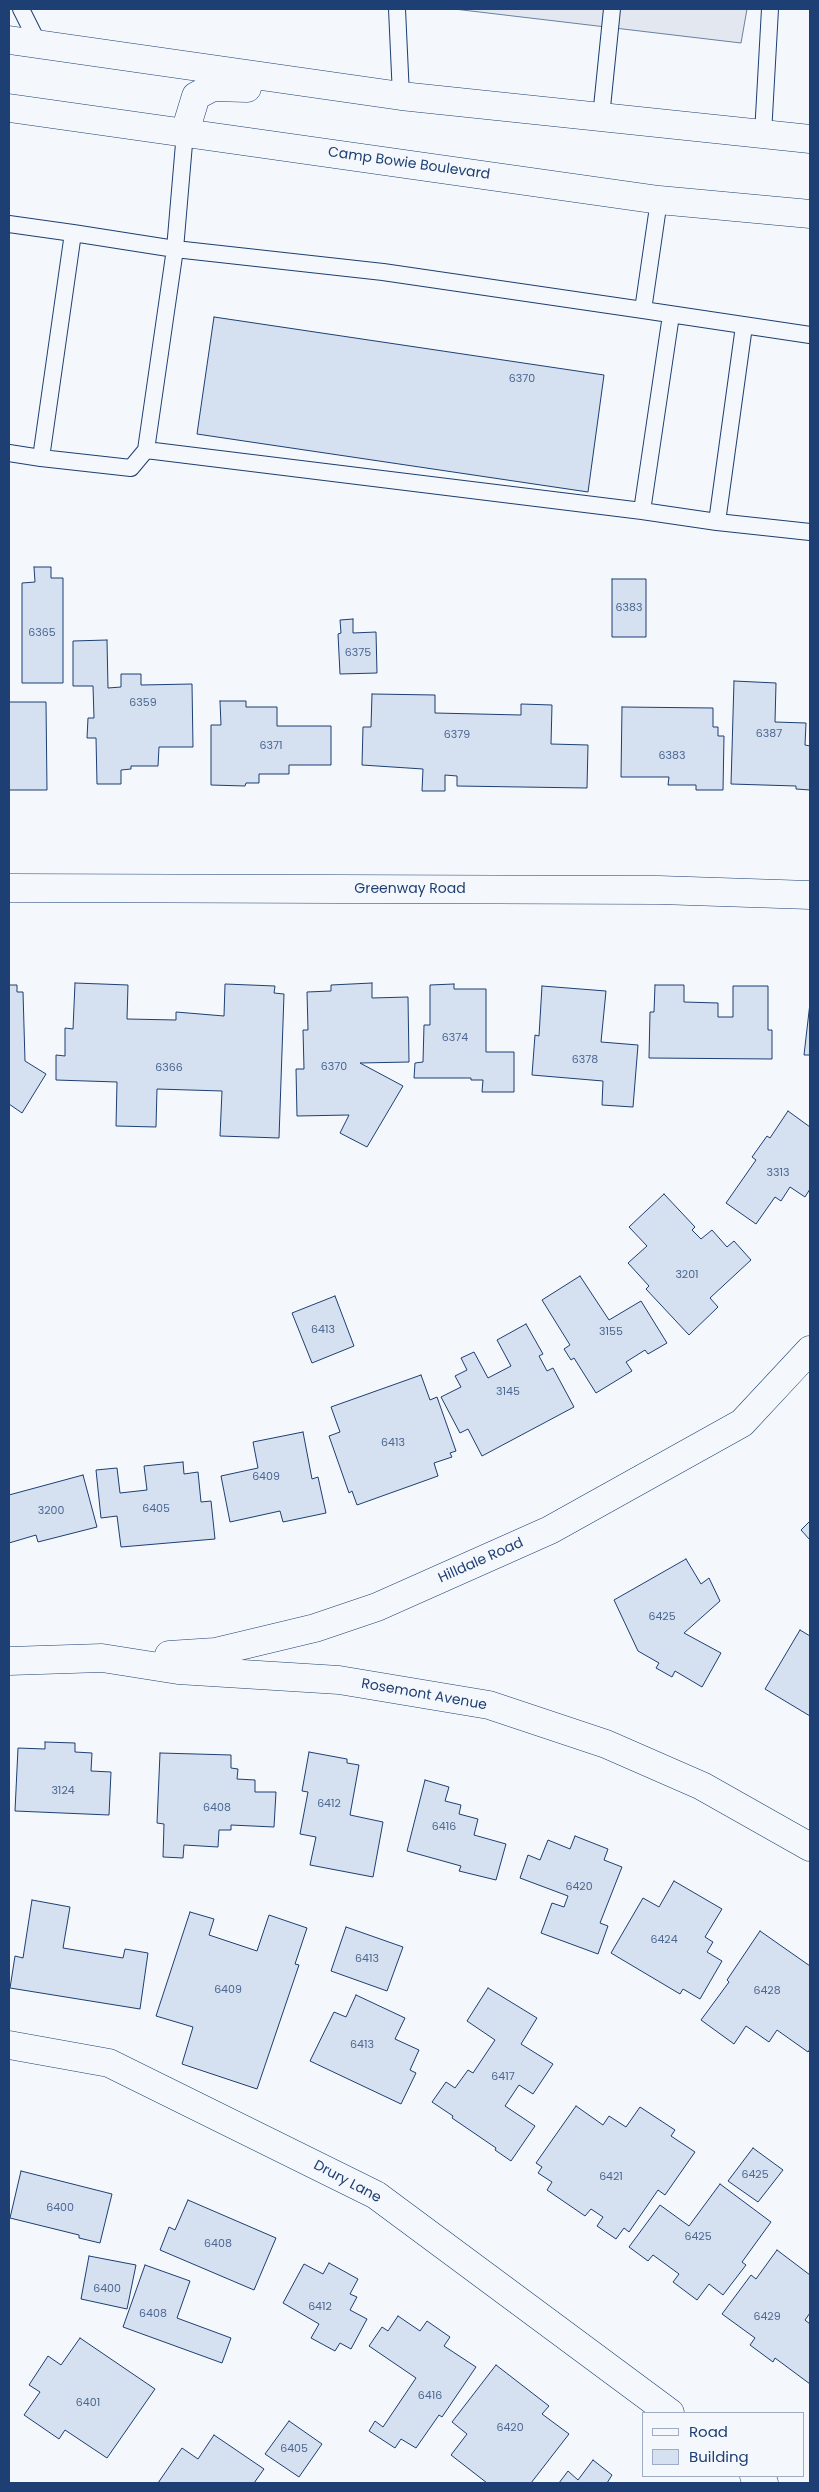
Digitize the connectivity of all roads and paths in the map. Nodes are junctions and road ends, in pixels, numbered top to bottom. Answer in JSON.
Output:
{"nodes":[{"id":1,"x":21,"y":9,"type":"edge"},
{"id":2,"x":397,"y":9,"type":"edge"},
{"id":3,"x":612,"y":9,"type":"edge"},
{"id":4,"x":770,"y":9,"type":"edge"},
{"id":5,"x":9,"y":40,"type":"edge"},
{"id":6,"x":39,"y":45,"type":"junction"},
{"id":7,"x":401,"y":96,"type":"junction"},
{"id":8,"x":9,"y":108,"type":"edge"},
{"id":9,"x":601,"y":117,"type":"junction"},
{"id":10,"x":185,"y":132,"type":"junction"},
{"id":11,"x":763,"y":134,"type":"junction"},
{"id":12,"x":810,"y":138,"type":"edge"},
{"id":13,"x":659,"y":200,"type":"junction"},
{"id":14,"x":810,"y":214,"type":"edge"},
{"id":15,"x":9,"y":224,"type":"edge"},
{"id":16,"x":73,"y":234,"type":"junction"},
{"id":17,"x":175,"y":249,"type":"junction"},
{"id":18,"x":643,"y":310,"type":"junction"},
{"id":19,"x":671,"y":315,"type":"junction"},
{"id":20,"x":744,"y":326,"type":"junction"},
{"id":21,"x":810,"y":335,"type":"edge"},
{"id":22,"x":146,"y":450,"type":"junction"},
{"id":23,"x":9,"y":453,"type":"edge"},
{"id":24,"x":41,"y":458,"type":"junction"},
{"id":25,"x":642,"y":511,"type":"junction"},
{"id":26,"x":717,"y":522,"type":"junction"},
{"id":27,"x":810,"y":532,"type":"edge"},
{"id":28,"x":9,"y":888,"type":"edge"},
{"id":29,"x":810,"y":895,"type":"edge"},
{"id":30,"x":810,"y":1350,"type":"edge"},
{"id":31,"x":102,"y":1658,"type":"junction"},
{"id":32,"x":9,"y":1661,"type":"edge"},
{"id":33,"x":810,"y":1847,"type":"edge"},
{"id":34,"x":9,"y":2045,"type":"edge"},
{"id":35,"x":669,"y":2412,"type":"edge"}],
"edges":[{"from":1,"to":6,"type":"lane"},
{"from":2,"to":7,"type":"lane"},
{"from":3,"to":9,"type":"lane"},
{"from":4,"to":11,"type":"lane"},
{"from":5,"to":6,"type":"street"},
{"from":6,"to":7,"type":"street"},
{"from":7,"to":9,"type":"street"},
{"from":7,"to":10,"type":"street"},
{"from":8,"to":10,"type":"street","name":"Camp Bowie Boulevard"},
{"from":9,"to":11,"type":"street"},
{"from":10,"to":13,"type":"street","name":"Camp Bowie Boulevard"},
{"from":10,"to":17,"type":"lane"},
{"from":11,"to":12,"type":"street"},
{"from":13,"to":14,"type":"street","name":"Camp Bowie Boulevard"},
{"from":13,"to":18,"type":"lane"},
{"from":15,"to":16,"type":"lane"},
{"from":16,"to":17,"type":"lane"},
{"from":16,"to":24,"type":"lane"},
{"from":17,"to":18,"type":"lane"},
{"from":17,"to":22,"type":"lane"},
{"from":18,"to":19,"type":"lane"},
{"from":19,"to":20,"type":"lane"},
{"from":19,"to":25,"type":"lane"},
{"from":20,"to":21,"type":"lane"},
{"from":20,"to":26,"type":"lane"},
{"from":22,"to":24,"type":"lane"},
{"from":22,"to":25,"type":"lane"},
{"from":23,"to":24,"type":"lane"},
{"from":25,"to":26,"type":"lane"},
{"from":26,"to":27,"type":"lane"},
{"from":28,"to":29,"type":"street","name":"Greenway Road"},
{"from":30,"to":31,"type":"street","name":"Hilldale Road"},
{"from":31,"to":32,"type":"street","name":"Rosemont Avenue"},
{"from":31,"to":33,"type":"street","name":"Rosemont Avenue"},
{"from":34,"to":35,"type":"street","name":"Drury Lane"}]}
